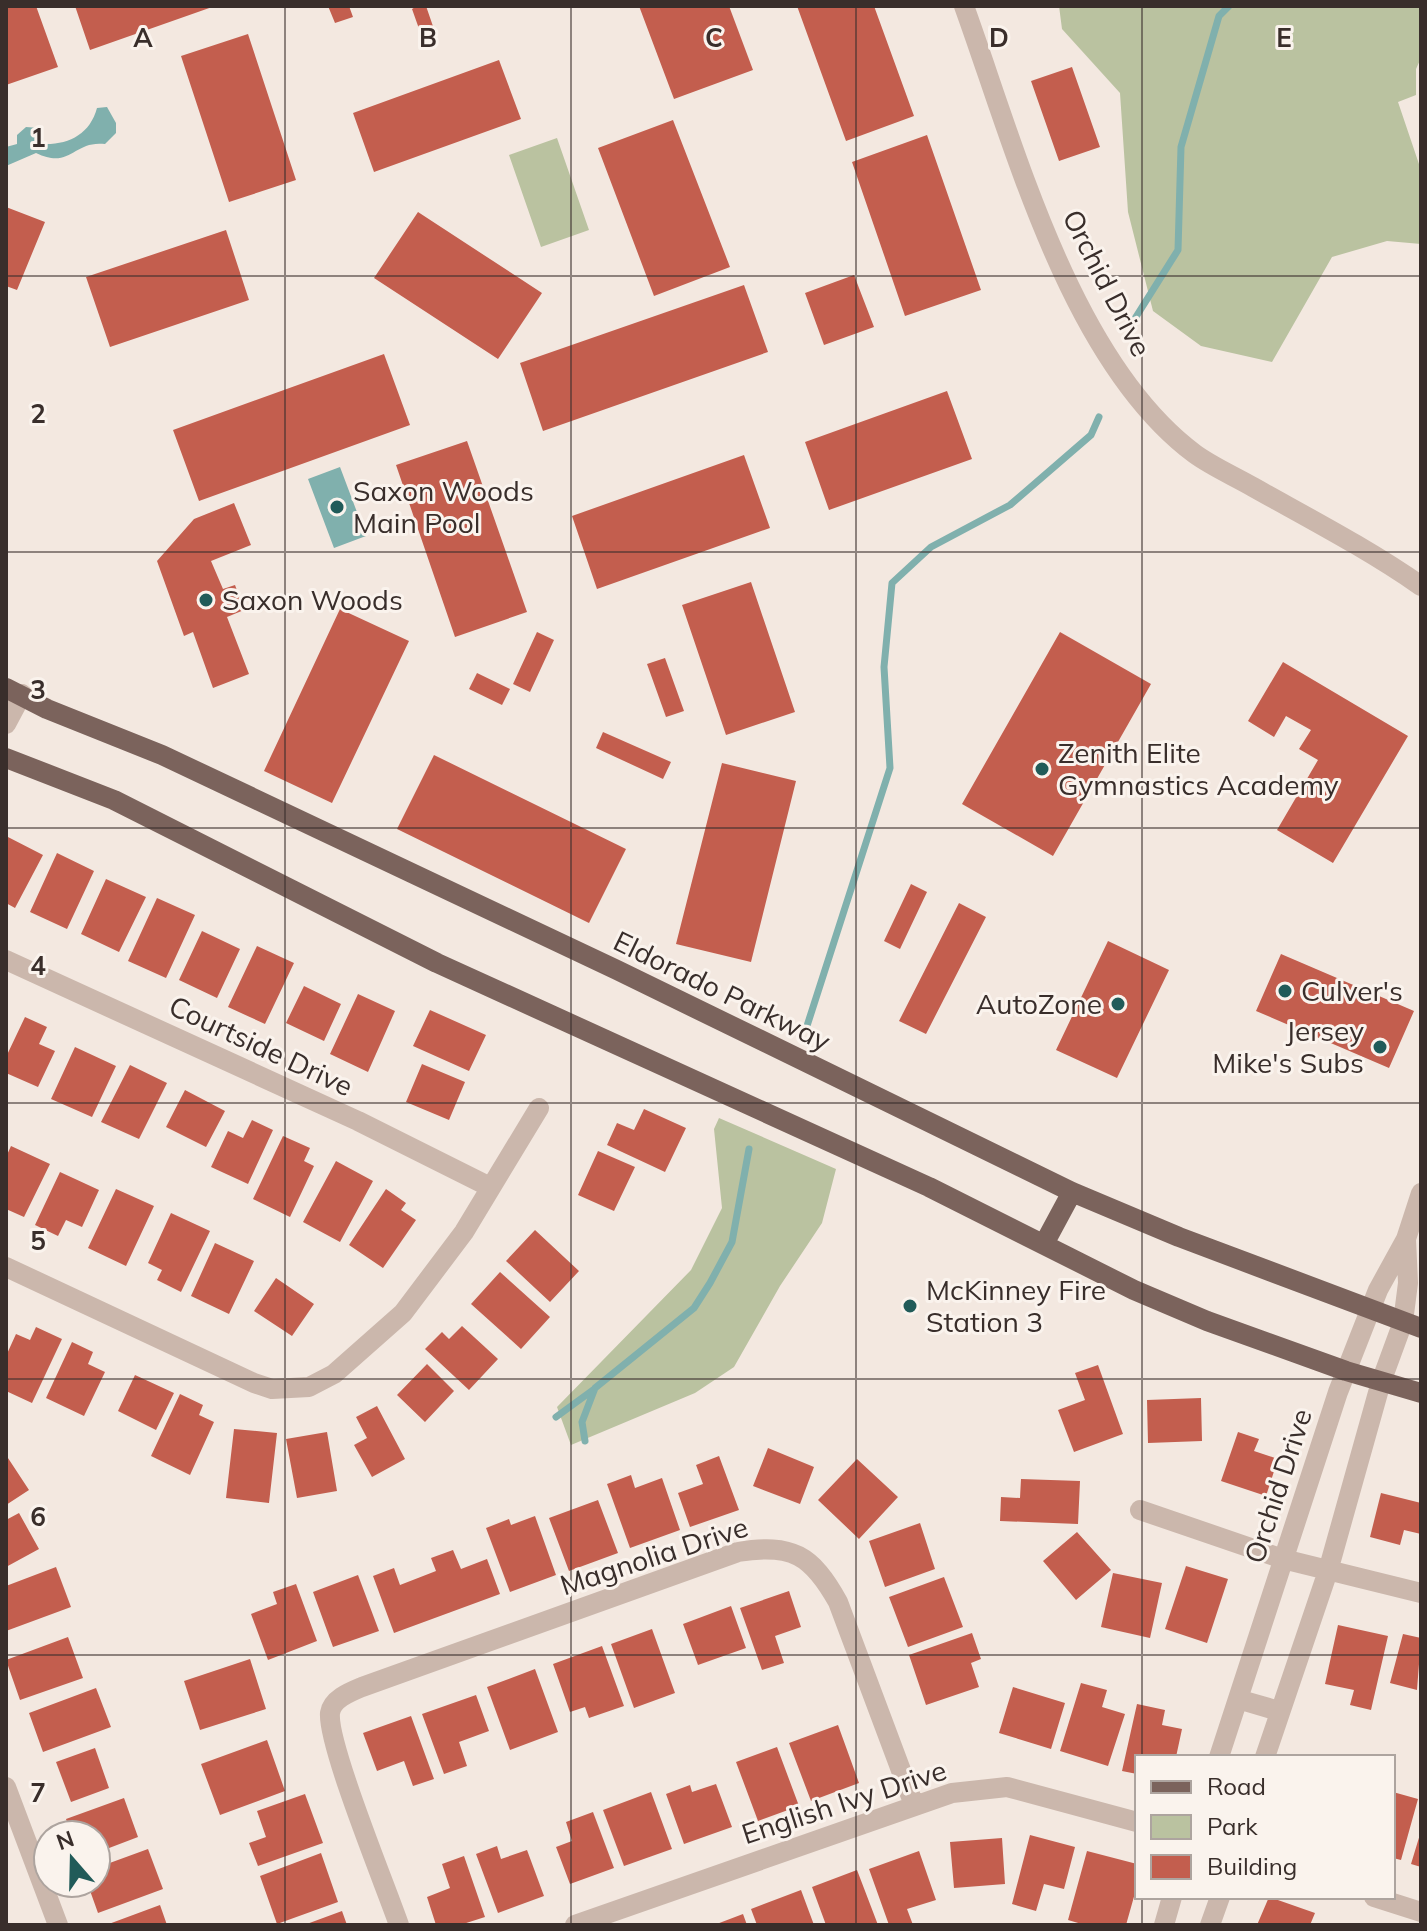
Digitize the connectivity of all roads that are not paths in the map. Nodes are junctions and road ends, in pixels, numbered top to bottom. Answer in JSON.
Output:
{"nodes":[{"id":1,"x":964,"y":6,"type":"edge"},
{"id":2,"x":1421,"y":586,"type":"edge"},
{"id":3,"x":14,"y":691,"type":"edge"},
{"id":4,"x":6,"y":724,"type":"edge"},
{"id":5,"x":6,"y":758,"type":"edge"},
{"id":6,"x":6,"y":960,"type":"edge"},
{"id":7,"x":539,"y":1108,"type":"dead end"},
{"id":8,"x":490,"y":1187,"type":"junction"},
{"id":9,"x":1072,"y":1192,"type":"junction"},
{"id":10,"x":1421,"y":1193,"type":"edge"},
{"id":11,"x":1406,"y":1239,"type":"junction"},
{"id":12,"x":1044,"y":1244,"type":"junction"},
{"id":13,"x":6,"y":1267,"type":"edge"},
{"id":14,"x":1369,"y":1311,"type":"junction"},
{"id":15,"x":1412,"y":1325,"type":"edge"},
{"id":16,"x":1346,"y":1371,"type":"junction"},
{"id":17,"x":1381,"y":1382,"type":"junction"},
{"id":18,"x":1421,"y":1393,"type":"edge"},
{"id":19,"x":1140,"y":1510,"type":"dead end"},
{"id":20,"x":1283,"y":1559,"type":"junction"},
{"id":21,"x":1328,"y":1571,"type":"junction"},
{"id":22,"x":1421,"y":1593,"type":"edge"},
{"id":23,"x":1241,"y":1700,"type":"junction"},
{"id":24,"x":1279,"y":1711,"type":"junction"},
{"id":25,"x":1220,"y":1755,"type":"edge"},
{"id":26,"x":1266,"y":1755,"type":"edge"},
{"id":27,"x":6,"y":1787,"type":"edge"},
{"id":28,"x":914,"y":1805,"type":"junction"},
{"id":29,"x":1135,"y":1821,"type":"edge"},
{"id":30,"x":1171,"y":1899,"type":"edge"},
{"id":31,"x":1219,"y":1899,"type":"edge"},
{"id":32,"x":1380,"y":1899,"type":"edge"},
{"id":33,"x":1421,"y":1912,"type":"edge"},
{"id":34,"x":58,"y":1925,"type":"edge"},
{"id":35,"x":399,"y":1925,"type":"edge"},
{"id":36,"x":575,"y":1925,"type":"edge"},
{"id":37,"x":1164,"y":1925,"type":"edge"},
{"id":38,"x":1210,"y":1925,"type":"edge"}],
"edges":[{"from":1,"to":2,"type":"street","name":"Orchid Drive"},
{"from":3,"to":4,"type":"street"},
{"from":3,"to":9,"type":"main road","name":"Eldorado Parkway"},
{"from":5,"to":12,"type":"main road"},
{"from":6,"to":8,"type":"street","name":"Courtside Drive"},
{"from":7,"to":8,"type":"street"},
{"from":8,"to":13,"type":"street"},
{"from":9,"to":12,"type":"main road"},
{"from":9,"to":14,"type":"main road","name":"Eldorado Parkway"},
{"from":10,"to":11,"type":"street","name":"Orchid Drive"},
{"from":11,"to":14,"type":"street","name":"Orchid Drive"},
{"from":11,"to":15,"type":"street","name":"Orchid Drive"},
{"from":12,"to":16,"type":"main road"},
{"from":14,"to":15,"type":"main road","name":"Eldorado Parkway"},
{"from":14,"to":16,"type":"street","name":"Orchid Drive"},
{"from":15,"to":17,"type":"street","name":"Orchid Drive"},
{"from":16,"to":17,"type":"main road"},
{"from":16,"to":20,"type":"street","name":"Orchid Drive"},
{"from":17,"to":18,"type":"main road"},
{"from":17,"to":21,"type":"street","name":"Orchid Drive"},
{"from":19,"to":20,"type":"street"},
{"from":20,"to":21,"type":"street"},
{"from":20,"to":23,"type":"street","name":"Orchid Drive"},
{"from":21,"to":22,"type":"street"},
{"from":21,"to":24,"type":"street","name":"Orchid Drive"},
{"from":23,"to":24,"type":"street"},
{"from":23,"to":25,"type":"street","name":"Orchid Drive"},
{"from":24,"to":26,"type":"street","name":"Orchid Drive"},
{"from":27,"to":34,"type":"street"},
{"from":28,"to":29,"type":"street","name":"English Ivy Drive"},
{"from":28,"to":35,"type":"street","name":"Magnolia Drive"},
{"from":28,"to":36,"type":"street","name":"English Ivy Drive"},
{"from":30,"to":37,"type":"street"},
{"from":31,"to":38,"type":"street"},
{"from":32,"to":33,"type":"street"}]}
